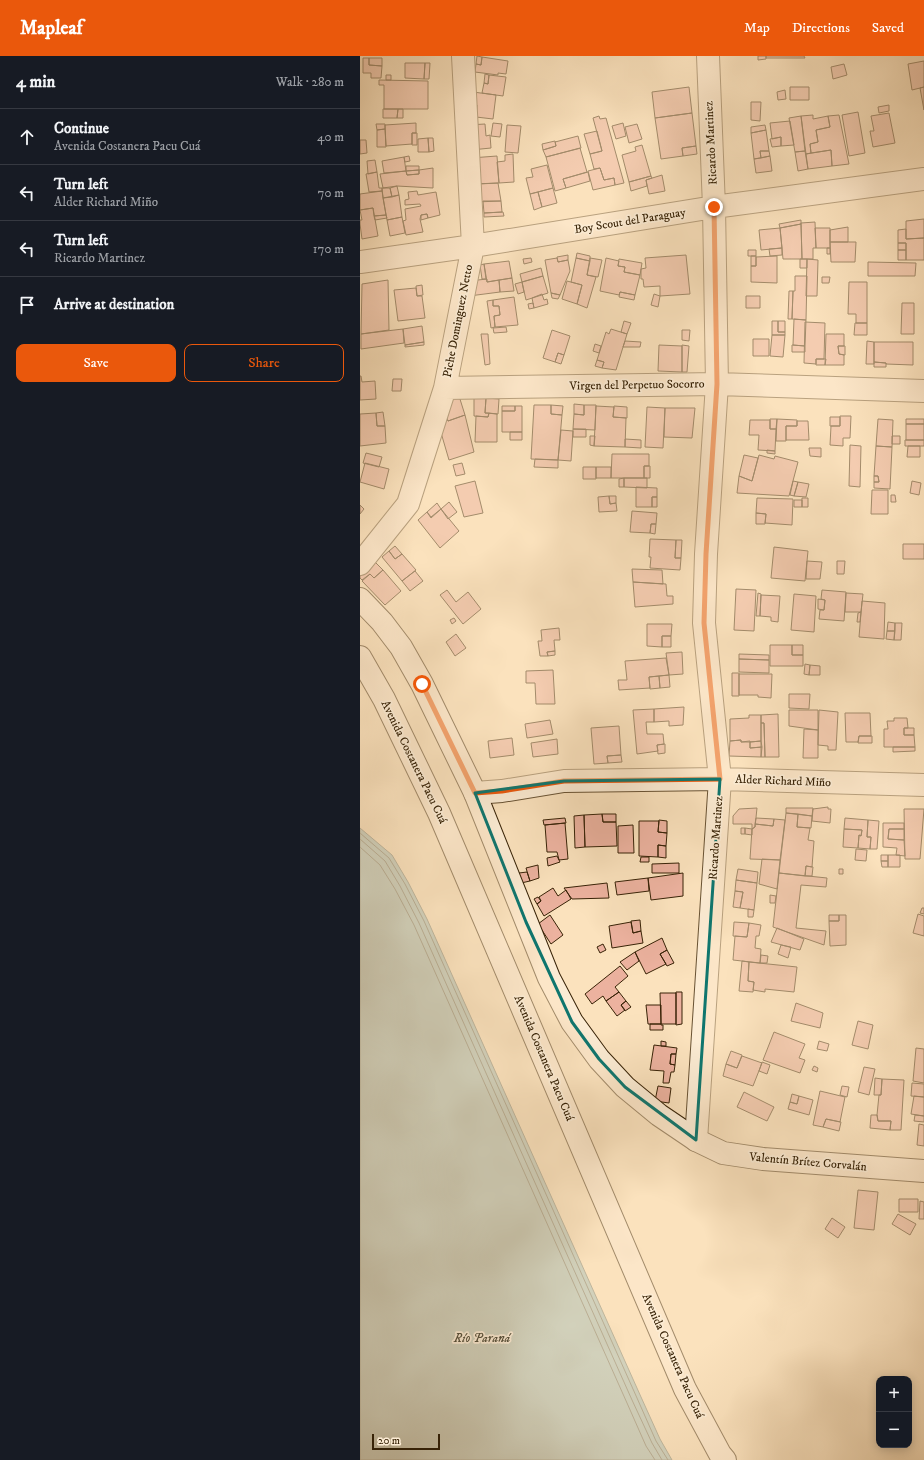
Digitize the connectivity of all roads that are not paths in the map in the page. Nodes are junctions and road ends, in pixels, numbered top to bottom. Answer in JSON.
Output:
{"nodes":[{"id":1,"x":463,"y":56,"type":"edge"},
{"id":2,"x":708,"y":56,"type":"edge"},
{"id":3,"x":924,"y":179,"type":"edge"},
{"id":4,"x":714,"y":207,"type":"junction"},
{"id":5,"x":473,"y":246,"type":"junction"},
{"id":6,"x":360,"y":262,"type":"edge"},
{"id":7,"x":717,"y":384,"type":"junction"},
{"id":8,"x":445,"y":388,"type":"junction"},
{"id":9,"x":924,"y":390,"type":"edge"},
{"id":10,"x":360,"y":564,"type":"edge"},
{"id":11,"x":360,"y":599,"type":"edge"},
{"id":12,"x":360,"y":657,"type":"edge"},
{"id":13,"x":720,"y":779,"type":"junction"},
{"id":14,"x":924,"y":785,"type":"edge"},
{"id":15,"x":475,"y":793,"type":"junction"},
{"id":16,"x":696,"y":1140,"type":"junction"},
{"id":17,"x":924,"y":1171,"type":"edge"},
{"id":18,"x":725,"y":1460,"type":"edge"}],
"edges":[{"from":1,"to":5,"type":"street","name":"Piche Dominguez Netto"},
{"from":2,"to":4,"type":"street","name":"Ricardo Martinez"},
{"from":3,"to":4,"type":"street","name":"Boy Scout del Paraguay"},
{"from":4,"to":5,"type":"street","name":"Boy Scout del Paraguay"},
{"from":4,"to":7,"type":"street","name":"Ricardo Martinez"},
{"from":5,"to":6,"type":"street","name":"Boy Scout del Paraguay"},
{"from":5,"to":8,"type":"street","name":"Piche Dominguez Netto"},
{"from":7,"to":8,"type":"street","name":"Virgen del Perpetuo Socorro"},
{"from":7,"to":9,"type":"street","name":"Virgen del Perpetuo Socorro"},
{"from":7,"to":13,"type":"street","name":"Ricardo Martinez"},
{"from":8,"to":10,"type":"street","name":"Piche Dominguez Netto"},
{"from":11,"to":15,"type":"street"},
{"from":12,"to":18,"type":"street","name":"Avenida Costanera Pacu Cuá"},
{"from":13,"to":14,"type":"street","name":"Alder Richard Miño"},
{"from":13,"to":15,"type":"street","name":"Alder Richard Miño"},
{"from":13,"to":16,"type":"street","name":"Ricardo Martinez"},
{"from":15,"to":16,"type":"street"},
{"from":16,"to":17,"type":"street","name":"Valentín Brítez Corvalán"}]}
